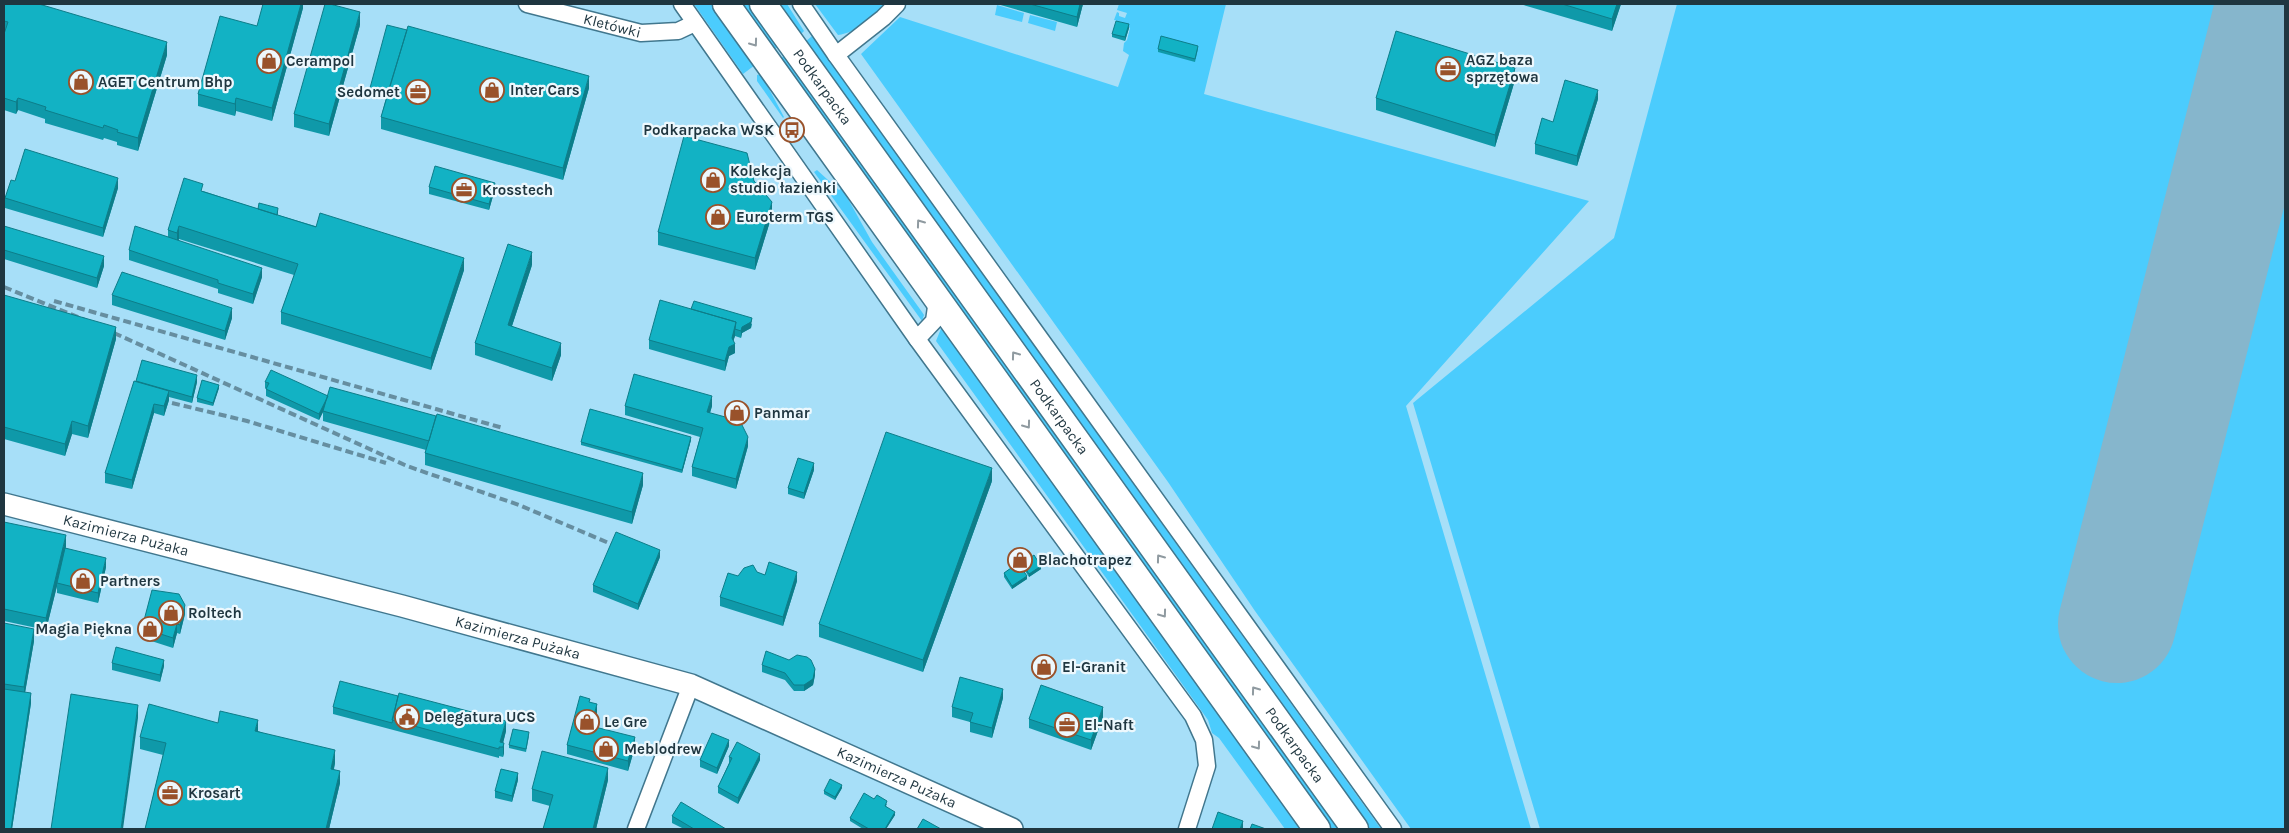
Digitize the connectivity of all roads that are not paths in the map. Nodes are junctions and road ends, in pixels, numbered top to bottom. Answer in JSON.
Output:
{"nodes":[{"id":1,"x":527,"y":4,"type":"edge"},
{"id":2,"x":682,"y":4,"type":"edge"},
{"id":3,"x":726,"y":4,"type":"edge"},
{"id":4,"x":763,"y":4,"type":"edge"},
{"id":5,"x":801,"y":4,"type":"edge"},
{"id":6,"x":897,"y":4,"type":"edge"},
{"id":7,"x":695,"y":22,"type":"junction"},
{"id":8,"x":836,"y":55,"type":"junction"},
{"id":9,"x":938,"y":300,"type":"junction"},
{"id":10,"x":918,"y":339,"type":"junction"},
{"id":11,"x":4,"y":504,"type":"edge"},
{"id":12,"x":691,"y":685,"type":"junction"},
{"id":13,"x":636,"y":829,"type":"edge"},
{"id":14,"x":1012,"y":829,"type":"edge"},
{"id":15,"x":1187,"y":829,"type":"edge"},
{"id":16,"x":1317,"y":829,"type":"edge"},
{"id":17,"x":1355,"y":829,"type":"edge"},
{"id":18,"x":1393,"y":829,"type":"edge"}],
"edges":[{"from":1,"to":7,"type":"street","name":"Kletówki"},
{"from":2,"to":7,"type":"street"},
{"from":3,"to":9,"type":"main road","name":"Podkarpacka","one_way":true},
{"from":17,"to":4,"type":"main road","name":"Podkarpacka","one_way":true},
{"from":5,"to":8,"type":"street"},
{"from":6,"to":8,"type":"street","name":"Podkarpacka"},
{"from":7,"to":10,"type":"street"},
{"from":8,"to":18,"type":"street"},
{"from":9,"to":10,"type":"street"},
{"from":9,"to":16,"type":"main road","name":"Podkarpacka","one_way":true},
{"from":10,"to":15,"type":"street"},
{"from":11,"to":12,"type":"street","name":"Kazimierza Pużaka"},
{"from":12,"to":13,"type":"street"},
{"from":12,"to":14,"type":"street","name":"Kazimierza Pużaka"}]}
